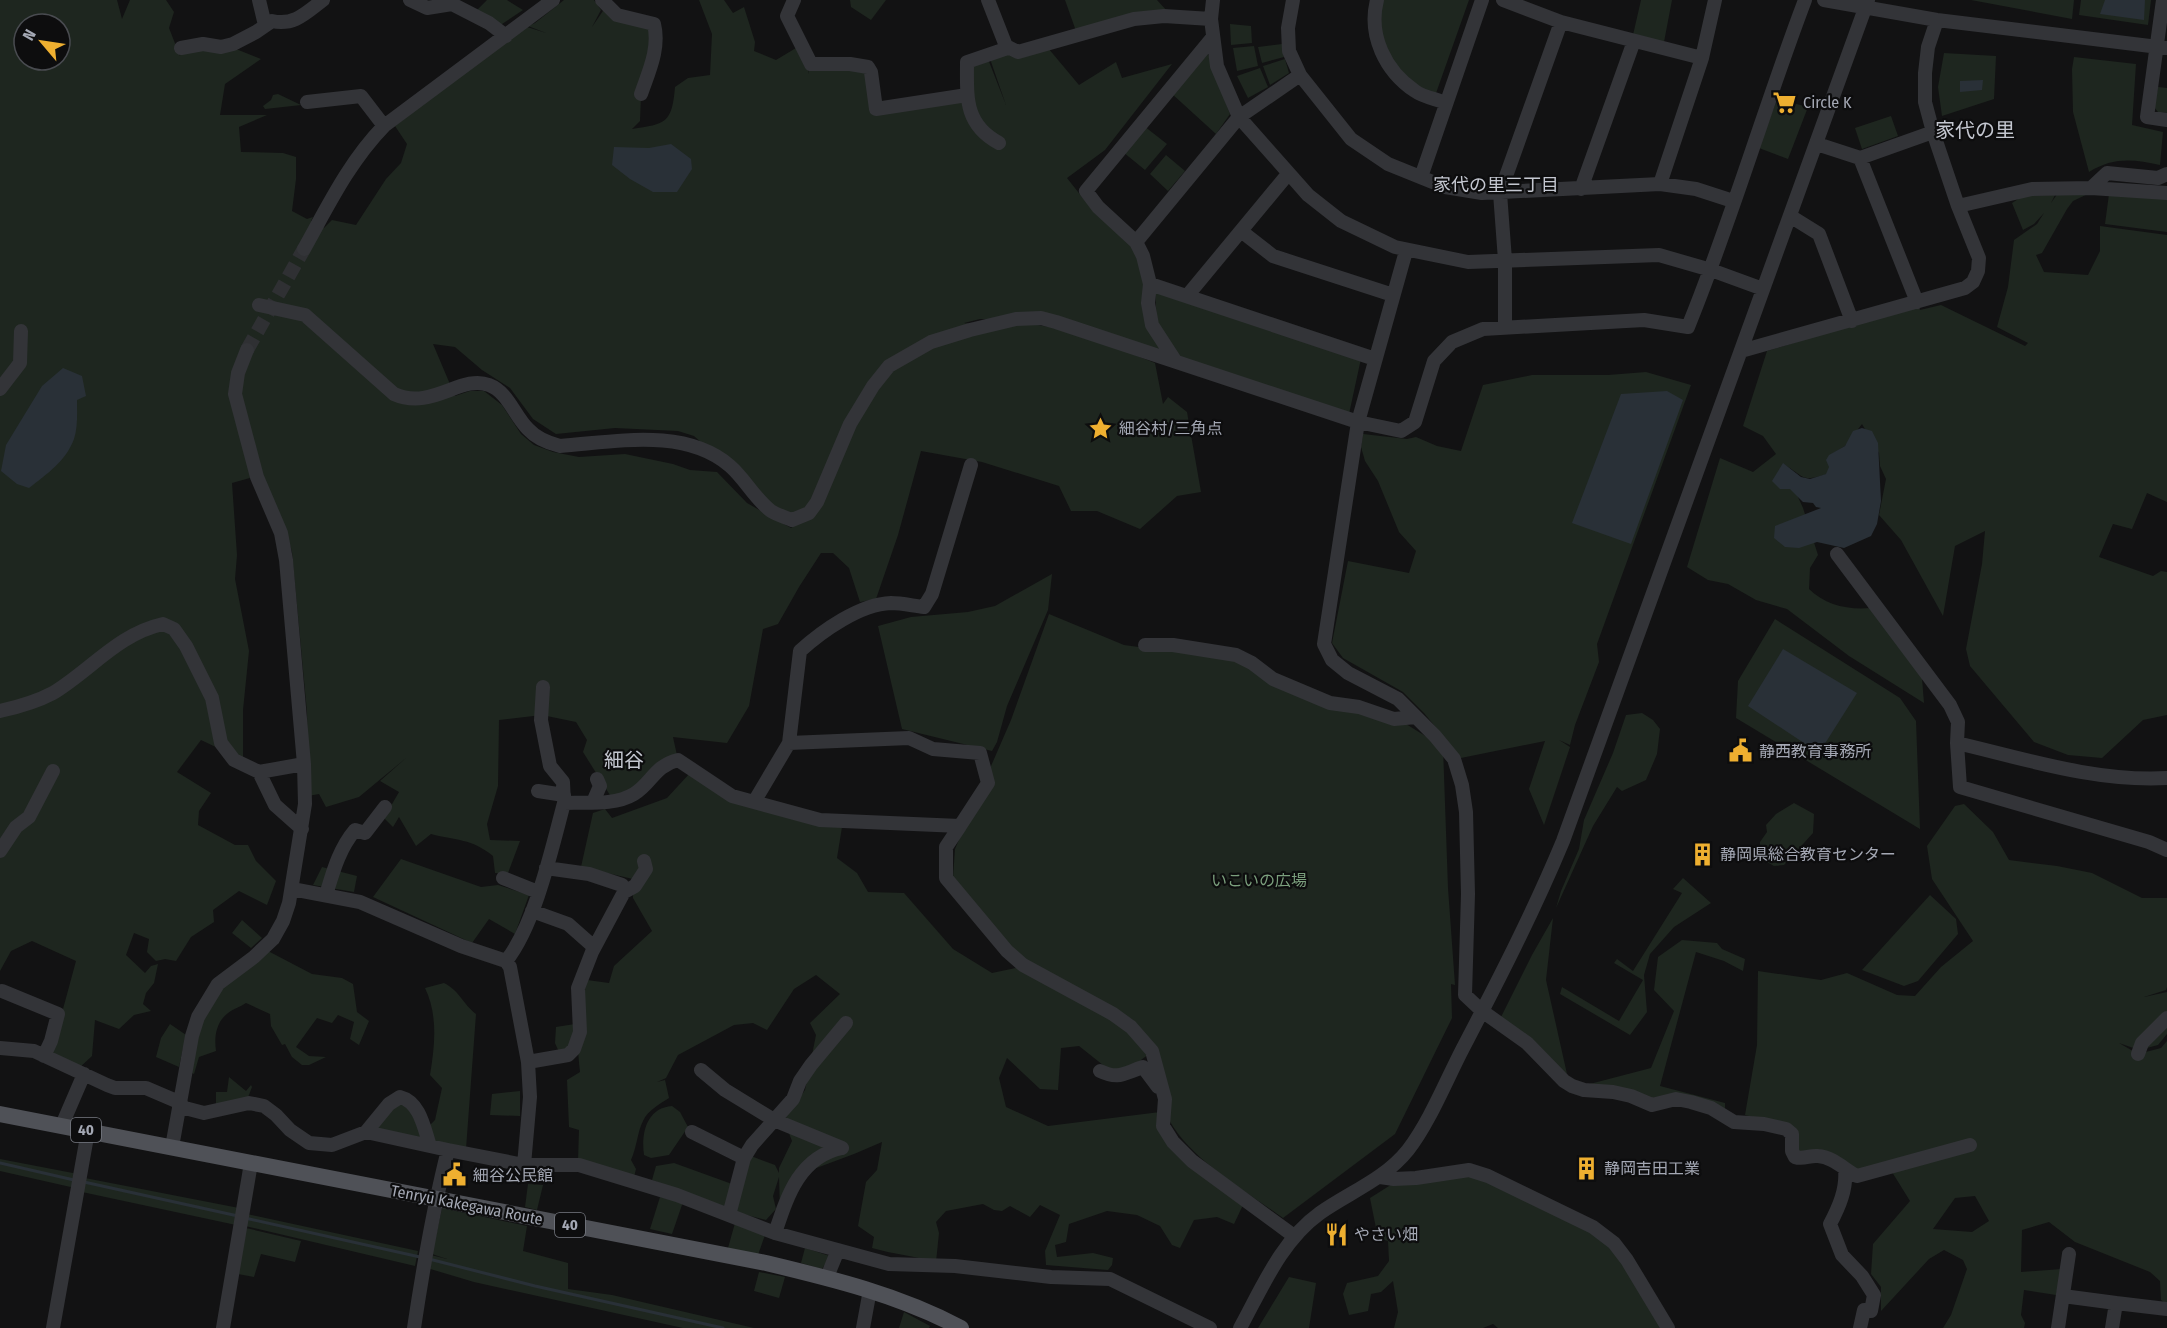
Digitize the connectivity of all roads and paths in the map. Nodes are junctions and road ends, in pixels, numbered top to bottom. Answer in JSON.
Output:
{"nodes":[{"id":1,"x":259,"y":0,"type":"edge"},
{"id":2,"x":323,"y":0,"type":"edge"},
{"id":3,"x":410,"y":0,"type":"edge"},
{"id":4,"x":553,"y":0,"type":"edge"},
{"id":5,"x":602,"y":0,"type":"edge"},
{"id":6,"x":794,"y":0,"type":"edge"},
{"id":7,"x":988,"y":0,"type":"edge"},
{"id":8,"x":1213,"y":0,"type":"edge"},
{"id":9,"x":1293,"y":0,"type":"edge"},
{"id":10,"x":1377,"y":0,"type":"edge"},
{"id":11,"x":1482,"y":0,"type":"edge"},
{"id":12,"x":1503,"y":0,"type":"edge"},
{"id":13,"x":1715,"y":0,"type":"edge"},
{"id":14,"x":1805,"y":0,"type":"edge"},
{"id":15,"x":1824,"y":0,"type":"edge"},
{"id":16,"x":2163,"y":0,"type":"edge"},
{"id":17,"x":1866,"y":4,"type":"edge"},
{"id":18,"x":1211,"y":19,"type":"junction"},
{"id":19,"x":1937,"y":20,"type":"junction"},
{"id":20,"x":1561,"y":22,"type":"junction"},
{"id":21,"x":265,"y":25,"type":"junction"},
{"id":22,"x":506,"y":36,"type":"junction"},
{"id":23,"x":1213,"y":37,"type":"junction"},
{"id":24,"x":1634,"y":41,"type":"junction"},
{"id":25,"x":182,"y":48,"type":"dead end"},
{"id":26,"x":1008,"y":48,"type":"junction"},
{"id":27,"x":2162,"y":48,"type":"edge"},
{"id":28,"x":1702,"y":58,"type":"junction"},
{"id":29,"x":1300,"y":75,"type":"junction"},
{"id":30,"x":641,"y":94,"type":"dead end"},
{"id":31,"x":967,"y":95,"type":"junction"},
{"id":32,"x":307,"y":102,"type":"dead end"},
{"id":33,"x":1446,"y":103,"type":"junction"},
{"id":34,"x":1239,"y":117,"type":"junction"},
{"id":35,"x":2167,"y":120,"type":"edge"},
{"id":36,"x":384,"y":126,"type":"junction"},
{"id":37,"x":1933,"y":132,"type":"junction"},
{"id":38,"x":999,"y":143,"type":"dead end"},
{"id":39,"x":1816,"y":144,"type":"junction"},
{"id":40,"x":1860,"y":158,"type":"junction"},
{"id":41,"x":1288,"y":174,"type":"junction"},
{"id":42,"x":2167,"y":174,"type":"edge"},
{"id":43,"x":1421,"y":177,"type":"junction"},
{"id":44,"x":1660,"y":184,"type":"junction"},
{"id":45,"x":2091,"y":188,"type":"junction"},
{"id":46,"x":1581,"y":189,"type":"junction"},
{"id":47,"x":1500,"y":193,"type":"junction"},
{"id":48,"x":2167,"y":193,"type":"edge"},
{"id":49,"x":1733,"y":201,"type":"junction"},
{"id":50,"x":1958,"y":206,"type":"junction"},
{"id":51,"x":1790,"y":216,"type":"junction"},
{"id":52,"x":1241,"y":231,"type":"junction"},
{"id":53,"x":1136,"y":242,"type":"junction"},
{"id":54,"x":304,"y":249,"type":"tunnel mouth"},
{"id":55,"x":1406,"y":250,"type":"junction"},
{"id":56,"x":1505,"y":260,"type":"junction"},
{"id":57,"x":1711,"y":270,"type":"junction"},
{"id":58,"x":1150,"y":284,"type":"junction"},
{"id":59,"x":1763,"y":289,"type":"junction"},
{"id":60,"x":1393,"y":295,"type":"junction"},
{"id":61,"x":1187,"y":296,"type":"junction"},
{"id":62,"x":1917,"y":302,"type":"junction"},
{"id":63,"x":259,"y":305,"type":"dead end"},
{"id":64,"x":1852,"y":321,"type":"junction"},
{"id":65,"x":1504,"y":328,"type":"junction"},
{"id":66,"x":21,"y":331,"type":"dead end"},
{"id":67,"x":247,"y":350,"type":"tunnel mouth"},
{"id":68,"x":1741,"y":351,"type":"junction"},
{"id":69,"x":1375,"y":359,"type":"junction"},
{"id":70,"x":1176,"y":362,"type":"junction"},
{"id":71,"x":0,"y":389,"type":"edge"},
{"id":72,"x":1358,"y":422,"type":"junction"},
{"id":73,"x":971,"y":465,"type":"dead end"},
{"id":74,"x":1837,"y":555,"type":"dead end"},
{"id":75,"x":1145,"y":645,"type":"dead end"},
{"id":76,"x":543,"y":687,"type":"dead end"},
{"id":77,"x":0,"y":711,"type":"edge"},
{"id":78,"x":1416,"y":717,"type":"junction"},
{"id":79,"x":1957,"y":743,"type":"junction"},
{"id":80,"x":789,"y":744,"type":"junction"},
{"id":81,"x":304,"y":764,"type":"junction"},
{"id":82,"x":53,"y":771,"type":"dead end"},
{"id":83,"x":259,"y":772,"type":"junction"},
{"id":84,"x":2167,"y":778,"type":"edge"},
{"id":85,"x":597,"y":779,"type":"dead end"},
{"id":86,"x":538,"y":791,"type":"dead end"},
{"id":87,"x":564,"y":799,"type":"junction"},
{"id":88,"x":592,"y":802,"type":"junction"},
{"id":89,"x":754,"y":802,"type":"junction"},
{"id":90,"x":385,"y":807,"type":"dead end"},
{"id":91,"x":960,"y":826,"type":"junction"},
{"id":92,"x":302,"y":829,"type":"junction"},
{"id":93,"x":2167,"y":850,"type":"edge"},
{"id":94,"x":0,"y":852,"type":"edge"},
{"id":95,"x":644,"y":861,"type":"dead end"},
{"id":96,"x":546,"y":868,"type":"junction"},
{"id":97,"x":503,"y":878,"type":"dead end"},
{"id":98,"x":292,"y":889,"type":"junction"},
{"id":99,"x":538,"y":892,"type":"junction"},
{"id":100,"x":624,"y":892,"type":"junction"},
{"id":101,"x":326,"y":895,"type":"junction"},
{"id":102,"x":532,"y":911,"type":"junction"},
{"id":103,"x":594,"y":947,"type":"junction"},
{"id":104,"x":506,"y":961,"type":"junction"},
{"id":105,"x":2,"y":991,"type":"dead end"},
{"id":106,"x":1482,"y":1011,"type":"junction"},
{"id":107,"x":2167,"y":1018,"type":"edge"},
{"id":108,"x":846,"y":1023,"type":"dead end"},
{"id":109,"x":0,"y":1048,"type":"edge"},
{"id":110,"x":2138,"y":1054,"type":"dead end"},
{"id":111,"x":44,"y":1056,"type":"junction"},
{"id":112,"x":528,"y":1062,"type":"junction"},
{"id":113,"x":701,"y":1070,"type":"dead end"},
{"id":114,"x":1100,"y":1071,"type":"dead end"},
{"id":115,"x":84,"y":1074,"type":"junction"},
{"id":116,"x":1165,"y":1099,"type":"junction"},
{"id":117,"x":181,"y":1105,"type":"junction"},
{"id":118,"x":0,"y":1114,"type":"edge"},
{"id":119,"x":774,"y":1120,"type":"junction"},
{"id":120,"x":62,"y":1125,"type":"junction"},
{"id":121,"x":88,"y":1131,"type":"junction"},
{"id":122,"x":366,"y":1132,"type":"junction"},
{"id":123,"x":692,"y":1132,"type":"dead end"},
{"id":124,"x":1970,"y":1145,"type":"dead end"},
{"id":125,"x":430,"y":1146,"type":"junction"},
{"id":126,"x":172,"y":1147,"type":"junction"},
{"id":127,"x":448,"y":1150,"type":"junction"},
{"id":128,"x":744,"y":1158,"type":"junction"},
{"id":129,"x":251,"y":1162,"type":"junction"},
{"id":130,"x":524,"y":1165,"type":"junction"},
{"id":131,"x":1845,"y":1169,"type":"junction"},
{"id":132,"x":1380,"y":1177,"type":"junction"},
{"id":133,"x":435,"y":1199,"type":"junction"},
{"id":134,"x":729,"y":1215,"type":"junction"},
{"id":135,"x":775,"y":1233,"type":"junction"},
{"id":136,"x":1294,"y":1236,"type":"junction"},
{"id":137,"x":838,"y":1250,"type":"junction"},
{"id":138,"x":2068,"y":1254,"type":"dead end"},
{"id":139,"x":827,"y":1277,"type":"junction"},
{"id":140,"x":870,"y":1290,"type":"junction"},
{"id":141,"x":2063,"y":1296,"type":"junction"},
{"id":142,"x":2116,"y":1303,"type":"junction"},
{"id":143,"x":2167,"y":1309,"type":"edge"},
{"id":144,"x":53,"y":1328,"type":"edge"},
{"id":145,"x":223,"y":1328,"type":"edge"},
{"id":146,"x":414,"y":1328,"type":"edge"},
{"id":147,"x":863,"y":1328,"type":"edge"},
{"id":148,"x":961,"y":1328,"type":"edge"},
{"id":149,"x":1210,"y":1328,"type":"edge"},
{"id":150,"x":1240,"y":1328,"type":"edge"},
{"id":151,"x":1668,"y":1328,"type":"edge"},
{"id":152,"x":1860,"y":1328,"type":"edge"},
{"id":153,"x":2058,"y":1328,"type":"edge"},
{"id":154,"x":2112,"y":1328,"type":"edge"}],
"edges":[{"from":1,"to":21,"type":"street"},
{"from":2,"to":21,"type":"street"},
{"from":3,"to":22,"type":"street"},
{"from":4,"to":22,"type":"street"},
{"from":5,"to":30,"type":"street"},
{"from":6,"to":31,"type":"street"},
{"from":7,"to":26,"type":"street"},
{"from":8,"to":18,"type":"street"},
{"from":9,"to":29,"type":"street"},
{"from":10,"to":33,"type":"street"},
{"from":11,"to":33,"type":"street"},
{"from":12,"to":20,"type":"street"},
{"from":13,"to":28,"type":"street"},
{"from":14,"to":49,"type":"street"},
{"from":15,"to":17,"type":"street"},
{"from":16,"to":27,"type":"street"},
{"from":17,"to":19,"type":"street"},
{"from":17,"to":39,"type":"street"},
{"from":18,"to":23,"type":"street"},
{"from":18,"to":26,"type":"street"},
{"from":19,"to":27,"type":"street"},
{"from":19,"to":37,"type":"street"},
{"from":20,"to":24,"type":"street"},
{"from":20,"to":47,"type":"street"},
{"from":21,"to":25,"type":"street"},
{"from":22,"to":36,"type":"street"},
{"from":23,"to":34,"type":"street"},
{"from":23,"to":53,"type":"street"},
{"from":24,"to":28,"type":"street"},
{"from":24,"to":46,"type":"street"},
{"from":26,"to":31,"type":"street"},
{"from":27,"to":35,"type":"street"},
{"from":28,"to":44,"type":"street"},
{"from":29,"to":34,"type":"street"},
{"from":29,"to":43,"type":"street"},
{"from":31,"to":38,"type":"street"},
{"from":32,"to":36,"type":"street"},
{"from":33,"to":43,"type":"street"},
{"from":34,"to":41,"type":"street"},
{"from":34,"to":53,"type":"street"},
{"from":36,"to":54,"type":"street"},
{"from":37,"to":40,"type":"street"},
{"from":37,"to":50,"type":"street"},
{"from":39,"to":40,"type":"street"},
{"from":39,"to":51,"type":"street"},
{"from":40,"to":62,"type":"street"},
{"from":41,"to":52,"type":"street"},
{"from":41,"to":55,"type":"street"},
{"from":42,"to":45,"type":"street"},
{"from":43,"to":47,"type":"street"},
{"from":44,"to":46,"type":"street"},
{"from":44,"to":49,"type":"street"},
{"from":45,"to":48,"type":"street"},
{"from":45,"to":50,"type":"street"},
{"from":46,"to":47,"type":"street"},
{"from":47,"to":56,"type":"street"},
{"from":49,"to":57,"type":"street"},
{"from":50,"to":62,"type":"street"},
{"from":51,"to":59,"type":"street"},
{"from":51,"to":64,"type":"street"},
{"from":52,"to":60,"type":"street"},
{"from":52,"to":61,"type":"street"},
{"from":53,"to":58,"type":"street"},
{"from":55,"to":56,"type":"street"},
{"from":55,"to":60,"type":"street"},
{"from":56,"to":57,"type":"street"},
{"from":56,"to":65,"type":"street"},
{"from":57,"to":59,"type":"street"},
{"from":57,"to":65,"type":"street"},
{"from":58,"to":61,"type":"street"},
{"from":58,"to":70,"type":"street"},
{"from":59,"to":68,"type":"street"},
{"from":60,"to":69,"type":"street"},
{"from":61,"to":69,"type":"street"},
{"from":62,"to":64,"type":"street"},
{"from":63,"to":70,"type":"street"},
{"from":64,"to":68,"type":"street"},
{"from":65,"to":72,"type":"street"},
{"from":66,"to":71,"type":"street"},
{"from":67,"to":81,"type":"street"},
{"from":68,"to":106,"type":"street"},
{"from":69,"to":72,"type":"street"},
{"from":70,"to":72,"type":"street"},
{"from":72,"to":78,"type":"street"},
{"from":73,"to":80,"type":"street"},
{"from":74,"to":79,"type":"street"},
{"from":75,"to":78,"type":"street"},
{"from":76,"to":87,"type":"street"},
{"from":77,"to":83,"type":"street"},
{"from":78,"to":106,"type":"street"},
{"from":79,"to":84,"type":"street"},
{"from":79,"to":93,"type":"street"},
{"from":80,"to":89,"type":"street"},
{"from":80,"to":91,"type":"street"},
{"from":81,"to":83,"type":"street"},
{"from":81,"to":92,"type":"street"},
{"from":82,"to":94,"type":"street"},
{"from":83,"to":92,"type":"street"},
{"from":85,"to":88,"type":"street"},
{"from":86,"to":87,"type":"street"},
{"from":87,"to":88,"type":"street"},
{"from":87,"to":96,"type":"street"},
{"from":88,"to":89,"type":"street"},
{"from":89,"to":91,"type":"street"},
{"from":90,"to":101,"type":"street"},
{"from":91,"to":116,"type":"street"},
{"from":92,"to":98,"type":"street"},
{"from":95,"to":100,"type":"street"},
{"from":96,"to":99,"type":"street"},
{"from":96,"to":100,"type":"street"},
{"from":97,"to":99,"type":"street"},
{"from":98,"to":101,"type":"street"},
{"from":98,"to":117,"type":"street"},
{"from":99,"to":102,"type":"street"},
{"from":100,"to":103,"type":"street"},
{"from":101,"to":104,"type":"street"},
{"from":102,"to":103,"type":"street"},
{"from":102,"to":104,"type":"street"},
{"from":103,"to":112,"type":"street"},
{"from":104,"to":112,"type":"street"},
{"from":105,"to":111,"type":"street"},
{"from":106,"to":131,"type":"street"},
{"from":106,"to":132,"type":"street"},
{"from":107,"to":110,"type":"street"},
{"from":108,"to":119,"type":"street"},
{"from":109,"to":111,"type":"street"},
{"from":111,"to":115,"type":"street"},
{"from":112,"to":130,"type":"street"},
{"from":113,"to":119,"type":"street"},
{"from":114,"to":116,"type":"street"},
{"from":115,"to":117,"type":"street"},
{"from":115,"to":120,"type":"street"},
{"from":116,"to":136,"type":"street"},
{"from":117,"to":122,"type":"street"},
{"from":117,"to":126,"type":"street"},
{"from":118,"to":120,"type":"main road","name":"Tenryū Kakegawa Route","number":"40"},
{"from":119,"to":128,"type":"street"},
{"from":119,"to":135,"type":"street"},
{"from":120,"to":121,"type":"main road","name":"Tenryū Kakegawa Route","number":"40"},
{"from":121,"to":126,"type":"main road","name":"Tenryū Kakegawa Route","number":"40"},
{"from":121,"to":144,"type":"street"},
{"from":122,"to":125,"type":"street"},
{"from":122,"to":125,"type":"street"},
{"from":123,"to":128,"type":"street"},
{"from":124,"to":131,"type":"street"},
{"from":125,"to":127,"type":"street"},
{"from":126,"to":129,"type":"main road","name":"Tenryū Kakegawa Route","number":"40"},
{"from":127,"to":130,"type":"street"},
{"from":127,"to":133,"type":"street"},
{"from":128,"to":134,"type":"street"},
{"from":129,"to":133,"type":"main road","name":"Tenryū Kakegawa Route","number":"40"},
{"from":129,"to":145,"type":"street"},
{"from":130,"to":134,"type":"street"},
{"from":131,"to":152,"type":"street"},
{"from":132,"to":136,"type":"street"},
{"from":132,"to":151,"type":"street"},
{"from":133,"to":139,"type":"main road","name":"Tenryū Kakegawa Route","number":"40"},
{"from":133,"to":146,"type":"street"},
{"from":134,"to":135,"type":"street"},
{"from":135,"to":137,"type":"street"},
{"from":136,"to":150,"type":"street"},
{"from":137,"to":139,"type":"street"},
{"from":137,"to":149,"type":"street"},
{"from":138,"to":141,"type":"street"},
{"from":139,"to":140,"type":"main road","name":"Tenryū Kakegawa Route","number":"40"},
{"from":140,"to":147,"type":"street"},
{"from":140,"to":148,"type":"main road","name":"Tenryū Kakegawa Route","number":"40"},
{"from":141,"to":142,"type":"street"},
{"from":141,"to":153,"type":"street"},
{"from":142,"to":143,"type":"street"},
{"from":142,"to":154,"type":"street"}]}
